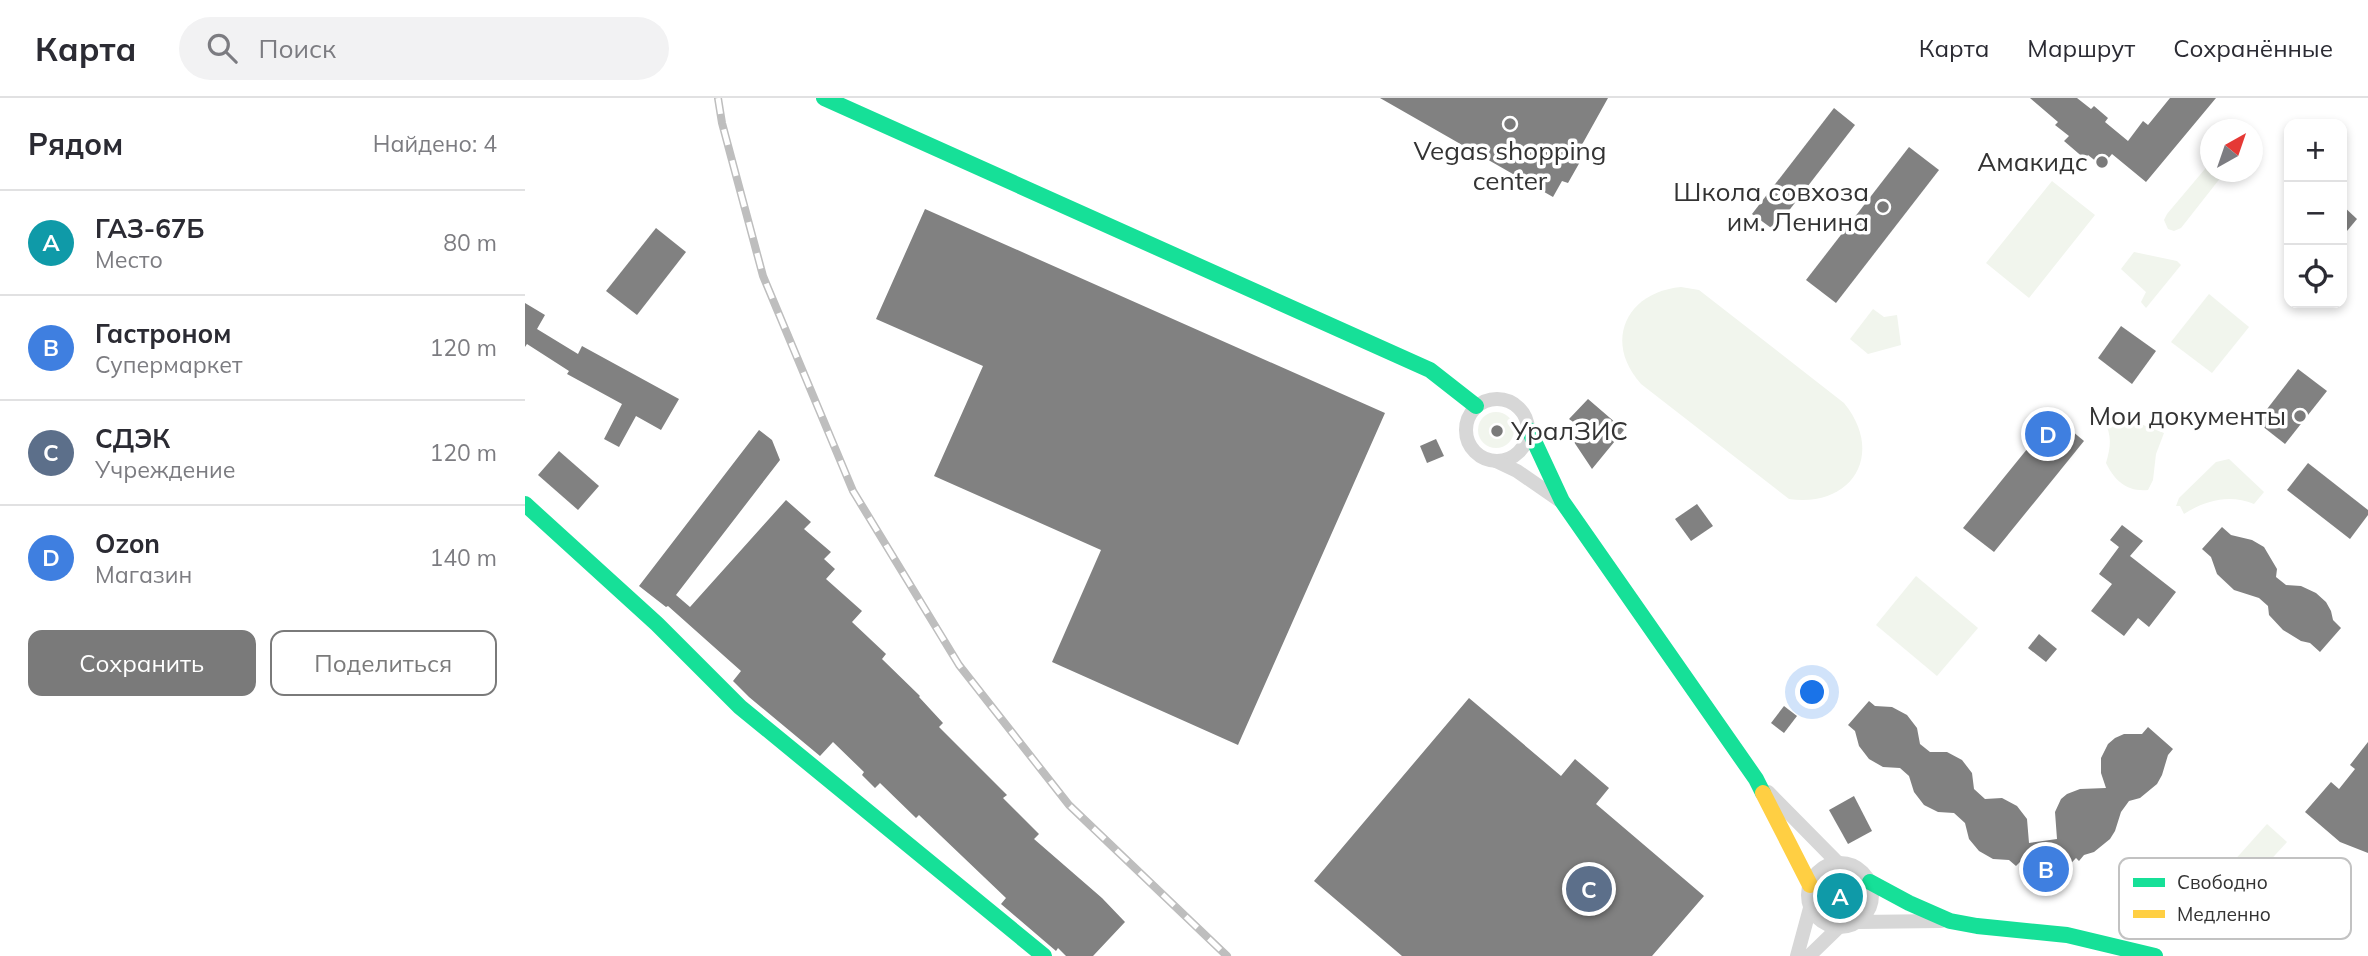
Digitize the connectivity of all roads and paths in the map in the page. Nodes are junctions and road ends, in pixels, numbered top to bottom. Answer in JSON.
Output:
{"nodes":[{"id":1,"x":824,"y":98,"type":"edge"},
{"id":2,"x":1476,"y":406,"type":"junction"},
{"id":3,"x":1528,"y":430,"type":"junction"},
{"id":4,"x":1495,"y":461,"type":"junction"},
{"id":5,"x":1562,"y":502,"type":"junction"},
{"id":6,"x":525,"y":504,"type":"edge"},
{"id":7,"x":1756,"y":779,"type":"junction"},
{"id":8,"x":1838,"y":863,"type":"junction"},
{"id":9,"x":1870,"y":881,"type":"junction"},
{"id":10,"x":1810,"y":885,"type":"junction"},
{"id":11,"x":1810,"y":908,"type":"junction"},
{"id":12,"x":1950,"y":921,"type":"junction"},
{"id":13,"x":1859,"y":922,"type":"junction"},
{"id":14,"x":1839,"y":927,"type":"junction"},
{"id":15,"x":1044,"y":956,"type":"edge"},
{"id":16,"x":1797,"y":956,"type":"edge"},
{"id":17,"x":1809,"y":956,"type":"edge"},
{"id":18,"x":2155,"y":956,"type":"edge"}],
"edges":[{"from":1,"to":2,"type":"street"},
{"from":2,"to":3,"type":"street"},
{"from":2,"to":4,"type":"street"},
{"from":3,"to":4,"type":"street"},
{"from":3,"to":5,"type":"street"},
{"from":4,"to":5,"type":"street"},
{"from":5,"to":7,"type":"street"},
{"from":6,"to":15,"type":"street"},
{"from":7,"to":8,"type":"street"},
{"from":7,"to":10,"type":"street"},
{"from":8,"to":9,"type":"street"},
{"from":8,"to":10,"type":"street"},
{"from":9,"to":12,"type":"street"},
{"from":9,"to":13,"type":"street"},
{"from":10,"to":11,"type":"street"},
{"from":11,"to":14,"type":"street"},
{"from":11,"to":16,"type":"street"},
{"from":12,"to":13,"type":"street"},
{"from":12,"to":18,"type":"street"},
{"from":13,"to":14,"type":"street"},
{"from":14,"to":17,"type":"street"}]}
